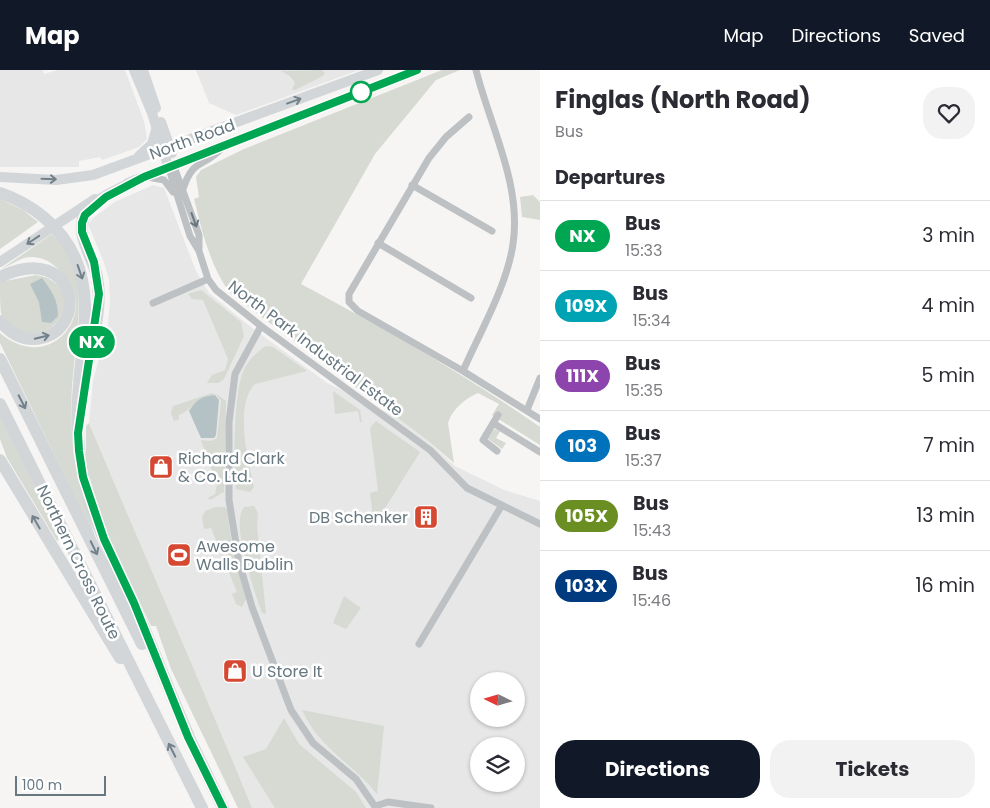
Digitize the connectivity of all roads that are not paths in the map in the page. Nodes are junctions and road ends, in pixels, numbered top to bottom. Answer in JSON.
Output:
{"nodes":[{"id":1,"x":134,"y":70,"type":"edge"},
{"id":2,"x":144,"y":70,"type":"edge"},
{"id":3,"x":378,"y":70,"type":"edge"},
{"id":4,"x":417,"y":70,"type":"edge"},
{"id":5,"x":476,"y":70,"type":"edge"},
{"id":6,"x":152,"y":113,"type":"junction"},
{"id":7,"x":469,"y":117,"type":"dead end"},
{"id":8,"x":225,"y":145,"type":"junction"},
{"id":9,"x":168,"y":148,"type":"junction"},
{"id":10,"x":125,"y":164,"type":"junction"},
{"id":11,"x":171,"y":165,"type":"junction"},
{"id":12,"x":0,"y":177,"type":"edge"},
{"id":13,"x":140,"y":179,"type":"junction"},
{"id":14,"x":412,"y":185,"type":"junction"},
{"id":15,"x":183,"y":190,"type":"junction"},
{"id":16,"x":0,"y":194,"type":"edge"},
{"id":17,"x":176,"y":196,"type":"junction"},
{"id":18,"x":492,"y":231,"type":"dead end"},
{"id":19,"x":378,"y":243,"type":"junction"},
{"id":20,"x":199,"y":251,"type":"junction"},
{"id":21,"x":0,"y":262,"type":"edge"},
{"id":22,"x":0,"y":277,"type":"edge"},
{"id":23,"x":208,"y":279,"type":"junction"},
{"id":24,"x":471,"y":298,"type":"dead end"},
{"id":25,"x":153,"y":303,"type":"dead end"},
{"id":26,"x":0,"y":321,"type":"edge"},
{"id":27,"x":261,"y":326,"type":"junction"},
{"id":28,"x":0,"y":359,"type":"edge"},
{"id":29,"x":463,"y":371,"type":"junction"},
{"id":30,"x":540,"y":378,"type":"edge"},
{"id":31,"x":0,"y":404,"type":"edge"},
{"id":32,"x":527,"y":410,"type":"junction"},
{"id":33,"x":498,"y":415,"type":"dead end"},
{"id":34,"x":540,"y":419,"type":"edge"},
{"id":35,"x":493,"y":423,"type":"junction"},
{"id":36,"x":78,"y":433,"type":"junction"},
{"id":37,"x":0,"y":450,"type":"edge"},
{"id":38,"x":498,"y":451,"type":"dead end"},
{"id":39,"x":540,"y":452,"type":"edge"},
{"id":40,"x":0,"y":460,"type":"edge"},
{"id":41,"x":22,"y":496,"type":"junction"},
{"id":42,"x":502,"y":505,"type":"junction"},
{"id":43,"x":540,"y":524,"type":"edge"},
{"id":44,"x":419,"y":644,"type":"dead end"},
{"id":45,"x":158,"y":720,"type":"junction"},
{"id":46,"x":188,"y":737,"type":"junction"},
{"id":47,"x":376,"y":807,"type":"edge"},
{"id":48,"x":202,"y":808,"type":"edge"},
{"id":49,"x":222,"y":808,"type":"edge"},
{"id":50,"x":431,"y":808,"type":"edge"}],
"edges":[{"from":1,"to":6,"type":"main road"},
{"from":2,"to":9,"type":"main road"},
{"from":9,"to":3,"type":"main road","name":"North Road","one_way":true},
{"from":4,"to":8,"type":"main road","name":"North Road"},
{"from":5,"to":29,"type":"street"},
{"from":6,"to":9,"type":"main road"},
{"from":6,"to":10,"type":"main road"},
{"from":7,"to":14,"type":"street"},
{"from":8,"to":11,"type":"main road","name":"North Road"},
{"from":8,"to":15,"type":"street"},
{"from":9,"to":10,"type":"main road","name":"North Road"},
{"from":9,"to":11,"type":"main road"},
{"from":12,"to":10,"type":"main road","name":"North Road","one_way":true},
{"from":11,"to":13,"type":"main road","name":"North Road"},
{"from":11,"to":15,"type":"street","name":"North Park Industrial Estate"},
{"from":11,"to":17,"type":"street","name":"North Park Industrial Estate"},
{"from":13,"to":17,"type":"street","name":"North Road"},
{"from":13,"to":21,"type":"main road","name":"North Road","one_way":true},
{"from":13,"to":36,"type":"highway"},
{"from":14,"to":18,"type":"street"},
{"from":14,"to":19,"type":"street"},
{"from":15,"to":20,"type":"street","name":"North Park Industrial Estate","one_way":true},
{"from":16,"to":36,"type":"highway","one_way":true},
{"from":17,"to":20,"type":"street","name":"North Park Industrial Estate"},
{"from":19,"to":24,"type":"street"},
{"from":19,"to":29,"type":"street"},
{"from":20,"to":23,"type":"street","name":"North Park Industrial Estate"},
{"from":26,"to":22,"type":"highway","one_way":true},
{"from":23,"to":25,"type":"street"},
{"from":23,"to":27,"type":"street","name":"North Park Industrial Estate"},
{"from":27,"to":42,"type":"street","name":"North Park Industrial Estate"},
{"from":27,"to":47,"type":"street"},
{"from":28,"to":46,"type":"highway","name":"Northern Cross Route","one_way":true},
{"from":29,"to":32,"type":"street"},
{"from":30,"to":32,"type":"street"},
{"from":31,"to":45,"type":"highway","name":"Northern Cross Route"},
{"from":32,"to":34,"type":"street"},
{"from":33,"to":35,"type":"street"},
{"from":35,"to":38,"type":"street"},
{"from":35,"to":39,"type":"street"},
{"from":36,"to":46,"type":"highway"},
{"from":37,"to":41,"type":"highway"},
{"from":40,"to":41,"type":"highway"},
{"from":45,"to":41,"type":"highway","one_way":true},
{"from":42,"to":43,"type":"street","name":"North Park Industrial Estate"},
{"from":42,"to":44,"type":"street"},
{"from":48,"to":45,"type":"highway","one_way":true},
{"from":46,"to":49,"type":"highway","name":"Northern Cross Route"},
{"from":47,"to":50,"type":"street"}]}
